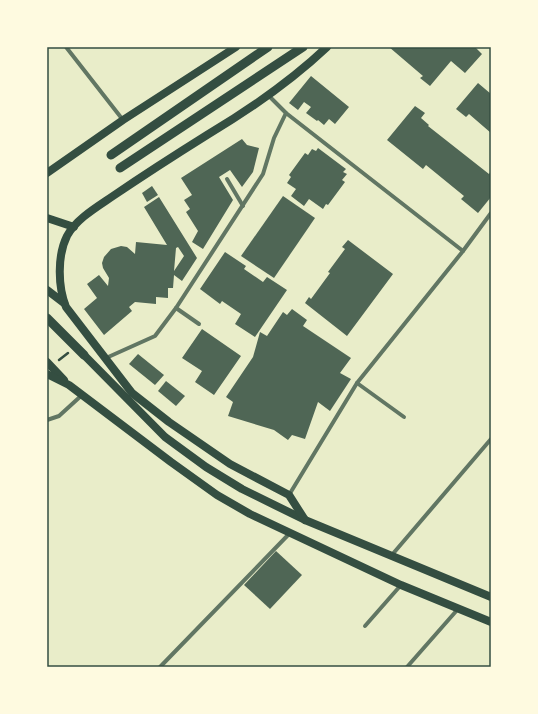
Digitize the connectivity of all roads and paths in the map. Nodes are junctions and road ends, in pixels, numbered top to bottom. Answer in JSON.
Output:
{"nodes":[{"id":1,"x":66,"y":47,"type":"edge"},
{"id":2,"x":236,"y":47,"type":"edge"},
{"id":3,"x":268,"y":47,"type":"edge"},
{"id":4,"x":303,"y":47,"type":"edge"},
{"id":5,"x":327,"y":47,"type":"edge"},
{"id":6,"x":268,"y":95,"type":"junction"},
{"id":7,"x":286,"y":113,"type":"junction"},
{"id":8,"x":122,"y":120,"type":"junction"},
{"id":9,"x":111,"y":155,"type":"dead end"},
{"id":10,"x":120,"y":168,"type":"dead end"},
{"id":11,"x":47,"y":172,"type":"edge"},
{"id":12,"x":227,"y":179,"type":"dead end"},
{"id":13,"x":243,"y":206,"type":"junction"},
{"id":14,"x":491,"y":213,"type":"edge"},
{"id":15,"x":47,"y":218,"type":"edge"},
{"id":16,"x":74,"y":227,"type":"junction"},
{"id":17,"x":463,"y":251,"type":"junction"},
{"id":18,"x":47,"y":290,"type":"edge"},
{"id":19,"x":64,"y":303,"type":"junction"},
{"id":20,"x":176,"y":308,"type":"junction"},
{"id":21,"x":47,"y":318,"type":"edge"},
{"id":22,"x":199,"y":324,"type":"dead end"},
{"id":23,"x":84,"y":355,"type":"joint"},
{"id":24,"x":106,"y":358,"type":"junction"},
{"id":25,"x":47,"y":362,"type":"edge"},
{"id":26,"x":47,"y":374,"type":"edge"},
{"id":27,"x":357,"y":383,"type":"junction"},
{"id":28,"x":69,"y":385,"type":"junction"},
{"id":29,"x":82,"y":395,"type":"junction"},
{"id":30,"x":404,"y":417,"type":"dead end"},
{"id":31,"x":47,"y":420,"type":"edge"},
{"id":32,"x":491,"y":439,"type":"edge"},
{"id":33,"x":289,"y":496,"type":"junction"},
{"id":34,"x":305,"y":520,"type":"junction"},
{"id":35,"x":289,"y":534,"type":"junction"},
{"id":36,"x":390,"y":557,"type":"junction"},
{"id":37,"x":401,"y":585,"type":"junction"},
{"id":38,"x":491,"y":597,"type":"edge"},
{"id":39,"x":459,"y":607,"type":"junction"},
{"id":40,"x":491,"y":622,"type":"edge"},
{"id":41,"x":365,"y":626,"type":"dead end"},
{"id":42,"x":160,"y":667,"type":"edge"},
{"id":43,"x":407,"y":667,"type":"edge"}],
"edges":[{"from":1,"to":8,"type":"street"},
{"from":2,"to":8,"type":"main road"},
{"from":3,"to":9,"type":"main road"},
{"from":4,"to":10,"type":"main road"},
{"from":5,"to":6,"type":"main road"},
{"from":6,"to":7,"type":"street"},
{"from":6,"to":16,"type":"main road"},
{"from":7,"to":13,"type":"street"},
{"from":7,"to":17,"type":"street"},
{"from":8,"to":11,"type":"main road"},
{"from":12,"to":13,"type":"street"},
{"from":13,"to":20,"type":"street"},
{"from":14,"to":17,"type":"street"},
{"from":15,"to":16,"type":"main road"},
{"from":16,"to":19,"type":"main road"},
{"from":17,"to":27,"type":"street"},
{"from":18,"to":19,"type":"main road"},
{"from":19,"to":24,"type":"main road"},
{"from":20,"to":22,"type":"street"},
{"from":20,"to":24,"type":"street"},
{"from":21,"to":23,"type":"main road"},
{"from":23,"to":34,"type":"main road"},
{"from":24,"to":33,"type":"main road"},
{"from":25,"to":28,"type":"main road"},
{"from":26,"to":28,"type":"main road"},
{"from":27,"to":30,"type":"street"},
{"from":27,"to":33,"type":"street"},
{"from":28,"to":29,"type":"main road"},
{"from":29,"to":31,"type":"street"},
{"from":29,"to":35,"type":"main road"},
{"from":32,"to":36,"type":"street"},
{"from":33,"to":34,"type":"main road"},
{"from":34,"to":36,"type":"main road"},
{"from":35,"to":37,"type":"main road"},
{"from":35,"to":42,"type":"street"},
{"from":36,"to":38,"type":"main road"},
{"from":37,"to":39,"type":"main road"},
{"from":37,"to":41,"type":"street"},
{"from":39,"to":40,"type":"main road"},
{"from":39,"to":43,"type":"street"}]}
